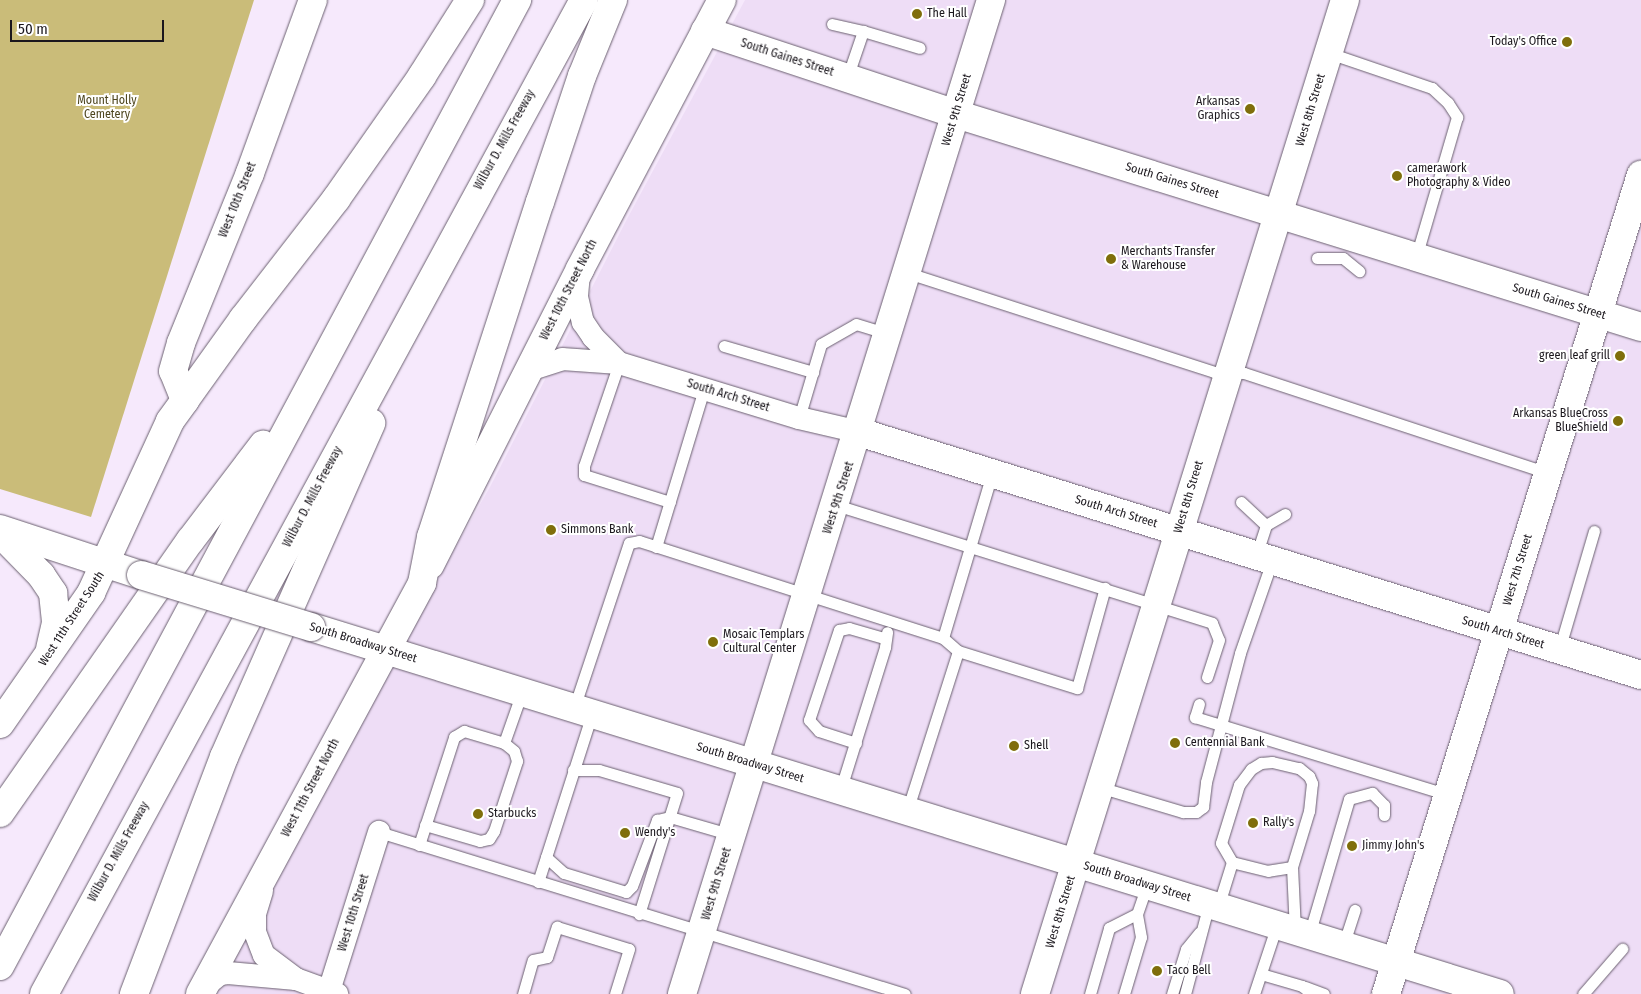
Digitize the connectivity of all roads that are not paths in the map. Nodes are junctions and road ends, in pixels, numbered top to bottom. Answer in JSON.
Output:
{"nodes":[{"id":1,"x":313,"y":0,"type":"edge"},
{"id":2,"x":470,"y":0,"type":"edge"},
{"id":3,"x":516,"y":0,"type":"edge"},
{"id":4,"x":584,"y":0,"type":"edge"},
{"id":5,"x":613,"y":0,"type":"edge"},
{"id":6,"x":722,"y":0,"type":"edge"},
{"id":7,"x":991,"y":0,"type":"edge"},
{"id":8,"x":1345,"y":0,"type":"edge"},
{"id":9,"x":832,"y":24,"type":"dead end"},
{"id":10,"x":705,"y":31,"type":"junction"},
{"id":11,"x":863,"y":31,"type":"junction"},
{"id":12,"x":920,"y":48,"type":"dead end"},
{"id":13,"x":1329,"y":53,"type":"junction"},
{"id":14,"x":847,"y":78,"type":"junction"},
{"id":15,"x":956,"y":114,"type":"junction"},
{"id":16,"x":1641,"y":175,"type":"edge"},
{"id":17,"x":1279,"y":214,"type":"junction"},
{"id":18,"x":455,"y":233,"type":"junction"},
{"id":19,"x":1347,"y":247,"type":"junction"},
{"id":20,"x":1416,"y":257,"type":"junction"},
{"id":21,"x":1317,"y":258,"type":"dead end"},
{"id":22,"x":580,"y":269,"type":"junction"},
{"id":23,"x":1359,"y":271,"type":"dead end"},
{"id":24,"x":908,"y":273,"type":"junction"},
{"id":25,"x":1598,"y":314,"type":"junction"},
{"id":26,"x":1641,"y":327,"type":"edge"},
{"id":27,"x":889,"y":334,"type":"junction"},
{"id":28,"x":724,"y":346,"type":"dead end"},
{"id":29,"x":618,"y":363,"type":"junction"},
{"id":30,"x":529,"y":370,"type":"junction"},
{"id":31,"x":813,"y":372,"type":"junction"},
{"id":32,"x":1229,"y":372,"type":"junction"},
{"id":33,"x":311,"y":383,"type":"junction"},
{"id":34,"x":704,"y":389,"type":"junction"},
{"id":35,"x":185,"y":400,"type":"junction"},
{"id":36,"x":798,"y":418,"type":"junction"},
{"id":37,"x":859,"y":432,"type":"junction"},
{"id":38,"x":1548,"y":473,"type":"junction"},
{"id":39,"x":992,"y":474,"type":"junction"},
{"id":40,"x":670,"y":502,"type":"junction"},
{"id":41,"x":1240,"y":502,"type":"dead end"},
{"id":42,"x":836,"y":506,"type":"junction"},
{"id":43,"x":1284,"y":514,"type":"dead end"},
{"id":44,"x":1266,"y":525,"type":"junction"},
{"id":45,"x":0,"y":529,"type":"edge"},
{"id":46,"x":1179,"y":532,"type":"junction"},
{"id":47,"x":1594,"y":532,"type":"dead end"},
{"id":48,"x":0,"y":533,"type":"edge"},
{"id":49,"x":656,"y":547,"type":"junction"},
{"id":50,"x":971,"y":547,"type":"junction"},
{"id":51,"x":1264,"y":559,"type":"junction"},
{"id":52,"x":106,"y":564,"type":"junction"},
{"id":53,"x":422,"y":583,"type":"junction"},
{"id":54,"x":1105,"y":588,"type":"junction"},
{"id":55,"x":807,"y":596,"type":"junction"},
{"id":56,"x":1156,"y":604,"type":"junction"},
{"id":57,"x":890,"y":622,"type":"junction"},
{"id":58,"x":1499,"y":632,"type":"junction"},
{"id":59,"x":885,"y":638,"type":"junction"},
{"id":60,"x":943,"y":638,"type":"junction"},
{"id":61,"x":385,"y":650,"type":"junction"},
{"id":62,"x":1559,"y":650,"type":"junction"},
{"id":63,"x":958,"y":651,"type":"junction"},
{"id":64,"x":46,"y":660,"type":"junction"},
{"id":65,"x":1640,"y":671,"type":"edge"},
{"id":66,"x":1208,"y":677,"type":"dead end"},
{"id":67,"x":522,"y":692,"type":"junction"},
{"id":68,"x":1199,"y":704,"type":"dead end"},
{"id":69,"x":583,"y":711,"type":"junction"},
{"id":70,"x":0,"y":724,"type":"edge"},
{"id":71,"x":1221,"y":725,"type":"junction"},
{"id":72,"x":504,"y":743,"type":"junction"},
{"id":73,"x":856,"y":743,"type":"junction"},
{"id":74,"x":1316,"y":754,"type":"junction"},
{"id":75,"x":754,"y":764,"type":"junction"},
{"id":76,"x":573,"y":770,"type":"junction"},
{"id":77,"x":1309,"y":776,"type":"junction"},
{"id":78,"x":1386,"y":776,"type":"junction"},
{"id":79,"x":1099,"y":787,"type":"junction"},
{"id":80,"x":840,"y":791,"type":"junction"},
{"id":81,"x":1448,"y":795,"type":"junction"},
{"id":82,"x":1379,"y":797,"type":"junction"},
{"id":83,"x":907,"y":811,"type":"junction"},
{"id":84,"x":0,"y":813,"type":"edge"},
{"id":85,"x":1384,"y":816,"type":"dead end"},
{"id":86,"x":670,"y":817,"type":"junction"},
{"id":87,"x":425,"y":825,"type":"junction"},
{"id":88,"x":379,"y":832,"type":"joint"},
{"id":89,"x":732,"y":835,"type":"junction"},
{"id":90,"x":419,"y":845,"type":"junction"},
{"id":91,"x":546,"y":857,"type":"junction"},
{"id":92,"x":271,"y":862,"type":"junction"},
{"id":93,"x":1232,"y":862,"type":"junction"},
{"id":94,"x":1076,"y":863,"type":"junction"},
{"id":95,"x":1292,"y":866,"type":"junction"},
{"id":96,"x":538,"y":882,"type":"junction"},
{"id":97,"x":1147,"y":885,"type":"junction"},
{"id":98,"x":1213,"y":906,"type":"junction"},
{"id":99,"x":1355,"y":910,"type":"dead end"},
{"id":100,"x":638,"y":914,"type":"junction"},
{"id":101,"x":1137,"y":914,"type":"junction"},
{"id":102,"x":1294,"y":930,"type":"junction"},
{"id":103,"x":1199,"y":932,"type":"junction"},
{"id":104,"x":701,"y":933,"type":"junction"},
{"id":105,"x":1343,"y":946,"type":"junction"},
{"id":106,"x":1622,"y":949,"type":"dead end"},
{"id":107,"x":1396,"y":962,"type":"junction"},
{"id":108,"x":0,"y":966,"type":"edge"},
{"id":109,"x":1261,"y":974,"type":"junction"},
{"id":110,"x":296,"y":979,"type":"junction"},
{"id":111,"x":1302,"y":986,"type":"junction"},
{"id":112,"x":202,"y":991,"type":"edge"},
{"id":113,"x":332,"y":993,"type":"edge"},
{"id":114,"x":44,"y":994,"type":"edge"},
{"id":115,"x":134,"y":994,"type":"edge"},
{"id":116,"x":523,"y":994,"type":"edge"},
{"id":117,"x":615,"y":994,"type":"edge"},
{"id":118,"x":682,"y":994,"type":"edge"},
{"id":119,"x":905,"y":994,"type":"edge"},
{"id":120,"x":1035,"y":994,"type":"edge"},
{"id":121,"x":1090,"y":994,"type":"edge"},
{"id":122,"x":1124,"y":994,"type":"edge"},
{"id":123,"x":1172,"y":994,"type":"edge"},
{"id":124,"x":1185,"y":994,"type":"edge"},
{"id":125,"x":1254,"y":994,"type":"edge"},
{"id":126,"x":1312,"y":994,"type":"edge"},
{"id":127,"x":1324,"y":994,"type":"edge"},
{"id":128,"x":1386,"y":994,"type":"edge"},
{"id":129,"x":1500,"y":994,"type":"edge"},
{"id":130,"x":1583,"y":994,"type":"edge"}],
"edges":[{"from":1,"to":35,"type":"main road","name":"West 10th Street"},
{"from":2,"to":35,"type":"main road","name":"West 11th Street South"},
{"from":3,"to":33,"type":"main road"},
{"from":4,"to":18,"type":"main road","name":"Wilbur D. Mills Freeway"},
{"from":5,"to":53,"type":"main road"},
{"from":6,"to":10,"type":"main road","name":"West 10th Street North"},
{"from":7,"to":15,"type":"main road","name":"West 9th Street"},
{"from":8,"to":13,"type":"main road","name":"West 8th Street"},
{"from":9,"to":11,"type":"lane"},
{"from":10,"to":14,"type":"main road","name":"South Gaines Street"},
{"from":10,"to":22,"type":"main road","name":"West 10th Street North"},
{"from":11,"to":12,"type":"lane"},
{"from":11,"to":14,"type":"lane"},
{"from":13,"to":17,"type":"main road","name":"West 8th Street"},
{"from":13,"to":20,"type":"lane"},
{"from":14,"to":15,"type":"main road","name":"South Gaines Street"},
{"from":15,"to":17,"type":"main road","name":"South Gaines Street"},
{"from":15,"to":24,"type":"main road","name":"West 9th Street"},
{"from":16,"to":25,"type":"main road","name":"West 7th Street"},
{"from":17,"to":19,"type":"main road","name":"South Gaines Street"},
{"from":17,"to":32,"type":"main road","name":"West 8th Street"},
{"from":18,"to":114,"type":"main road","name":"Wilbur D. Mills Freeway"},
{"from":18,"to":115,"type":"main road"},
{"from":19,"to":20,"type":"main road","name":"South Gaines Street"},
{"from":19,"to":21,"type":"lane"},
{"from":19,"to":23,"type":"lane"},
{"from":20,"to":25,"type":"main road","name":"South Gaines Street"},
{"from":22,"to":29,"type":"street","name":"South Arch Street"},
{"from":22,"to":30,"type":"main road","name":"West 10th Street North"},
{"from":24,"to":27,"type":"main road","name":"West 9th Street"},
{"from":24,"to":32,"type":"lane"},
{"from":25,"to":26,"type":"main road","name":"South Gaines Street"},
{"from":25,"to":38,"type":"main road","name":"West 7th Street"},
{"from":27,"to":31,"type":"lane"},
{"from":27,"to":37,"type":"main road","name":"West 9th Street"},
{"from":28,"to":31,"type":"lane"},
{"from":29,"to":30,"type":"street","name":"South Arch Street"},
{"from":29,"to":34,"type":"street","name":"South Arch Street"},
{"from":29,"to":40,"type":"lane"},
{"from":30,"to":53,"type":"main road","name":"West 10th Street North"},
{"from":31,"to":36,"type":"lane"},
{"from":32,"to":38,"type":"lane"},
{"from":32,"to":46,"type":"main road","name":"West 8th Street"},
{"from":33,"to":84,"type":"main road"},
{"from":33,"to":108,"type":"main road"},
{"from":34,"to":36,"type":"street","name":"South Arch Street"},
{"from":34,"to":40,"type":"lane"},
{"from":35,"to":52,"type":"main road","name":"West 11th Street South"},
{"from":36,"to":37,"type":"street","name":"South Arch Street"},
{"from":37,"to":39,"type":"main road","name":"South Arch Street"},
{"from":37,"to":42,"type":"main road","name":"West 9th Street"},
{"from":38,"to":58,"type":"main road","name":"West 7th Street"},
{"from":39,"to":46,"type":"main road","name":"South Arch Street"},
{"from":39,"to":50,"type":"lane"},
{"from":40,"to":49,"type":"lane"},
{"from":41,"to":44,"type":"lane"},
{"from":42,"to":50,"type":"lane"},
{"from":42,"to":55,"type":"main road","name":"West 9th Street"},
{"from":43,"to":44,"type":"lane"},
{"from":44,"to":51,"type":"lane"},
{"from":45,"to":52,"type":"main road","name":"South Broadway Street"},
{"from":46,"to":51,"type":"main road","name":"South Arch Street"},
{"from":46,"to":56,"type":"main road","name":"West 8th Street"},
{"from":47,"to":62,"type":"lane"},
{"from":48,"to":64,"type":"main road"},
{"from":49,"to":55,"type":"lane"},
{"from":49,"to":69,"type":"lane"},
{"from":50,"to":54,"type":"lane"},
{"from":50,"to":60,"type":"lane"},
{"from":51,"to":58,"type":"main road","name":"South Arch Street"},
{"from":51,"to":71,"type":"lane"},
{"from":52,"to":61,"type":"main road","name":"South Broadway Street","bridge":true},
{"from":52,"to":64,"type":"main road","name":"West 11th Street South"},
{"from":53,"to":61,"type":"main road","name":"West 11th Street North"},
{"from":54,"to":56,"type":"lane"},
{"from":54,"to":63,"type":"lane"},
{"from":55,"to":57,"type":"lane"},
{"from":55,"to":75,"type":"main road","name":"West 9th Street"},
{"from":56,"to":66,"type":"lane"},
{"from":56,"to":79,"type":"main road","name":"West 8th Street"},
{"from":57,"to":59,"type":"lane"},
{"from":57,"to":60,"type":"lane"},
{"from":58,"to":62,"type":"main road","name":"South Arch Street"},
{"from":58,"to":81,"type":"main road","name":"West 7th Street"},
{"from":59,"to":73,"type":"lane"},
{"from":59,"to":73,"type":"lane"},
{"from":60,"to":63,"type":"lane"},
{"from":61,"to":67,"type":"main road","name":"South Broadway Street"},
{"from":61,"to":92,"type":"main road","name":"West 11th Street North"},
{"from":62,"to":65,"type":"main road","name":"South Arch Street"},
{"from":63,"to":83,"type":"lane"},
{"from":64,"to":70,"type":"main road","name":"West 11th Street South"},
{"from":67,"to":69,"type":"main road","name":"South Broadway Street"},
{"from":67,"to":72,"type":"lane"},
{"from":68,"to":71,"type":"lane"},
{"from":69,"to":75,"type":"main road","name":"South Broadway Street"},
{"from":69,"to":76,"type":"lane"},
{"from":71,"to":74,"type":"lane"},
{"from":71,"to":79,"type":"lane"},
{"from":72,"to":87,"type":"lane"},
{"from":72,"to":87,"type":"lane"},
{"from":73,"to":80,"type":"lane"},
{"from":74,"to":77,"type":"lane"},
{"from":74,"to":78,"type":"lane"},
{"from":75,"to":80,"type":"main road","name":"South Broadway Street"},
{"from":75,"to":89,"type":"main road","name":"West 9th Street"},
{"from":76,"to":86,"type":"lane"},
{"from":76,"to":91,"type":"lane"},
{"from":77,"to":93,"type":"lane"},
{"from":77,"to":95,"type":"lane"},
{"from":78,"to":81,"type":"lane"},
{"from":78,"to":82,"type":"lane"},
{"from":79,"to":94,"type":"main road","name":"West 8th Street"},
{"from":80,"to":83,"type":"main road","name":"South Broadway Street"},
{"from":81,"to":107,"type":"main road","name":"West 7th Street"},
{"from":82,"to":85,"type":"lane"},
{"from":82,"to":102,"type":"lane"},
{"from":83,"to":94,"type":"main road","name":"South Broadway Street"},
{"from":86,"to":89,"type":"lane"},
{"from":86,"to":91,"type":"lane"},
{"from":86,"to":100,"type":"lane"},
{"from":87,"to":90,"type":"lane"},
{"from":88,"to":90,"type":"lane"},
{"from":88,"to":113,"type":"street","name":"West 10th Street"},
{"from":89,"to":104,"type":"main road","name":"West 9th Street"},
{"from":90,"to":96,"type":"lane"},
{"from":91,"to":96,"type":"lane"},
{"from":92,"to":110,"type":"street"},
{"from":92,"to":112,"type":"main road","name":"West 11th Street North"},
{"from":93,"to":95,"type":"lane"},
{"from":93,"to":98,"type":"lane"},
{"from":94,"to":97,"type":"main road","name":"South Broadway Street"},
{"from":94,"to":120,"type":"main road","name":"West 8th Street"},
{"from":95,"to":102,"type":"lane"},
{"from":96,"to":100,"type":"lane"},
{"from":97,"to":98,"type":"main road","name":"South Broadway Street"},
{"from":97,"to":101,"type":"lane"},
{"from":98,"to":102,"type":"main road","name":"South Broadway Street"},
{"from":98,"to":103,"type":"lane"},
{"from":99,"to":105,"type":"lane"},
{"from":100,"to":104,"type":"lane"},
{"from":101,"to":121,"type":"lane"},
{"from":101,"to":122,"type":"lane"},
{"from":102,"to":105,"type":"main road","name":"South Broadway Street"},
{"from":102,"to":109,"type":"lane"},
{"from":103,"to":123,"type":"lane"},
{"from":103,"to":124,"type":"lane"},
{"from":104,"to":118,"type":"main road","name":"West 9th Street"},
{"from":104,"to":119,"type":"lane"},
{"from":105,"to":107,"type":"main road","name":"South Broadway Street"},
{"from":106,"to":130,"type":"lane"},
{"from":107,"to":128,"type":"main road","name":"West 7th Street"},
{"from":107,"to":129,"type":"main road","name":"South Broadway Street"},
{"from":109,"to":111,"type":"lane"},
{"from":109,"to":125,"type":"lane"},
{"from":110,"to":112,"type":"street"},
{"from":110,"to":113,"type":"street"},
{"from":111,"to":126,"type":"lane"},
{"from":111,"to":127,"type":"lane"},
{"from":116,"to":117,"type":"lane"}]}
